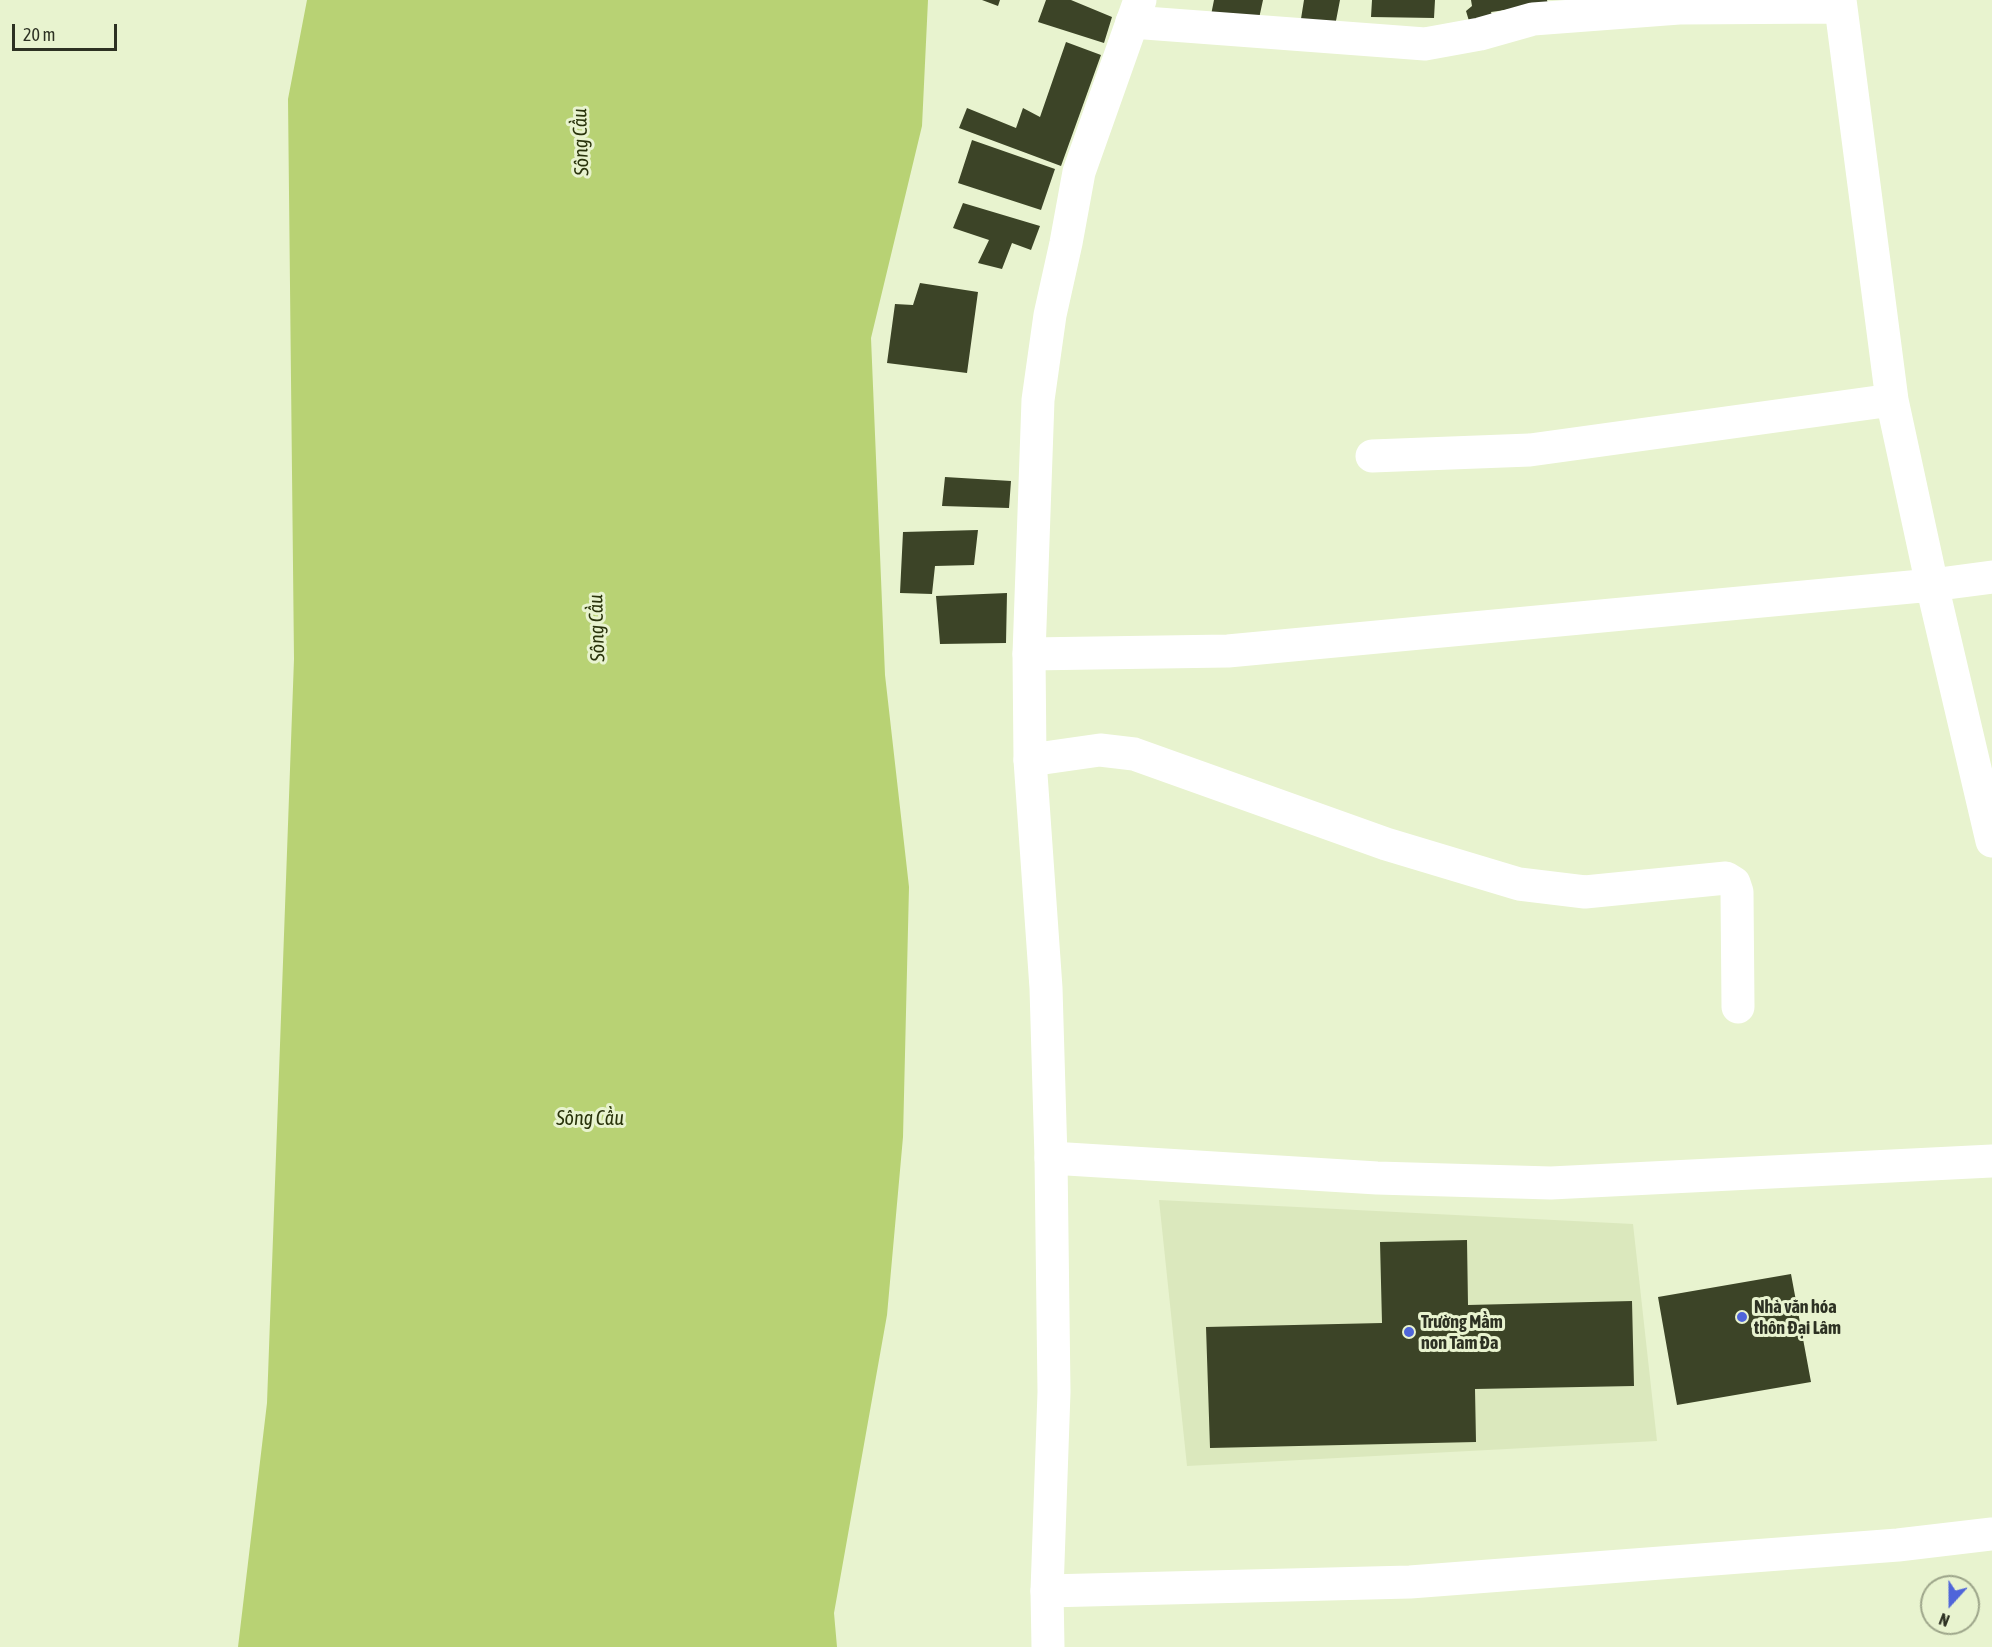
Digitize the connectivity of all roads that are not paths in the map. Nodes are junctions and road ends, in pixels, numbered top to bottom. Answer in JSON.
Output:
{"nodes":[{"id":1,"x":1840,"y":3,"type":"edge"},
{"id":2,"x":1136,"y":11,"type":"edge"},
{"id":3,"x":1892,"y":400,"type":"junction"},
{"id":4,"x":1372,"y":456,"type":"dead end"},
{"id":5,"x":1992,"y":578,"type":"edge"},
{"id":6,"x":1932,"y":585,"type":"junction"},
{"id":7,"x":1029,"y":654,"type":"junction"},
{"id":8,"x":1030,"y":760,"type":"junction"},
{"id":9,"x":1992,"y":841,"type":"edge"},
{"id":10,"x":1738,"y":1007,"type":"dead end"},
{"id":11,"x":1050,"y":1158,"type":"junction"},
{"id":12,"x":1992,"y":1161,"type":"edge"},
{"id":13,"x":1992,"y":1534,"type":"edge"},
{"id":14,"x":1047,"y":1591,"type":"junction"},
{"id":15,"x":1047,"y":1647,"type":"edge"}],
"edges":[{"from":1,"to":2,"type":"street"},
{"from":1,"to":3,"type":"street"},
{"from":2,"to":7,"type":"street"},
{"from":3,"to":4,"type":"street"},
{"from":3,"to":6,"type":"street"},
{"from":5,"to":6,"type":"street"},
{"from":6,"to":7,"type":"street"},
{"from":6,"to":9,"type":"street"},
{"from":7,"to":8,"type":"street"},
{"from":8,"to":10,"type":"street"},
{"from":8,"to":11,"type":"street"},
{"from":11,"to":12,"type":"street"},
{"from":11,"to":14,"type":"street"},
{"from":13,"to":14,"type":"street"},
{"from":14,"to":15,"type":"street"}]}
